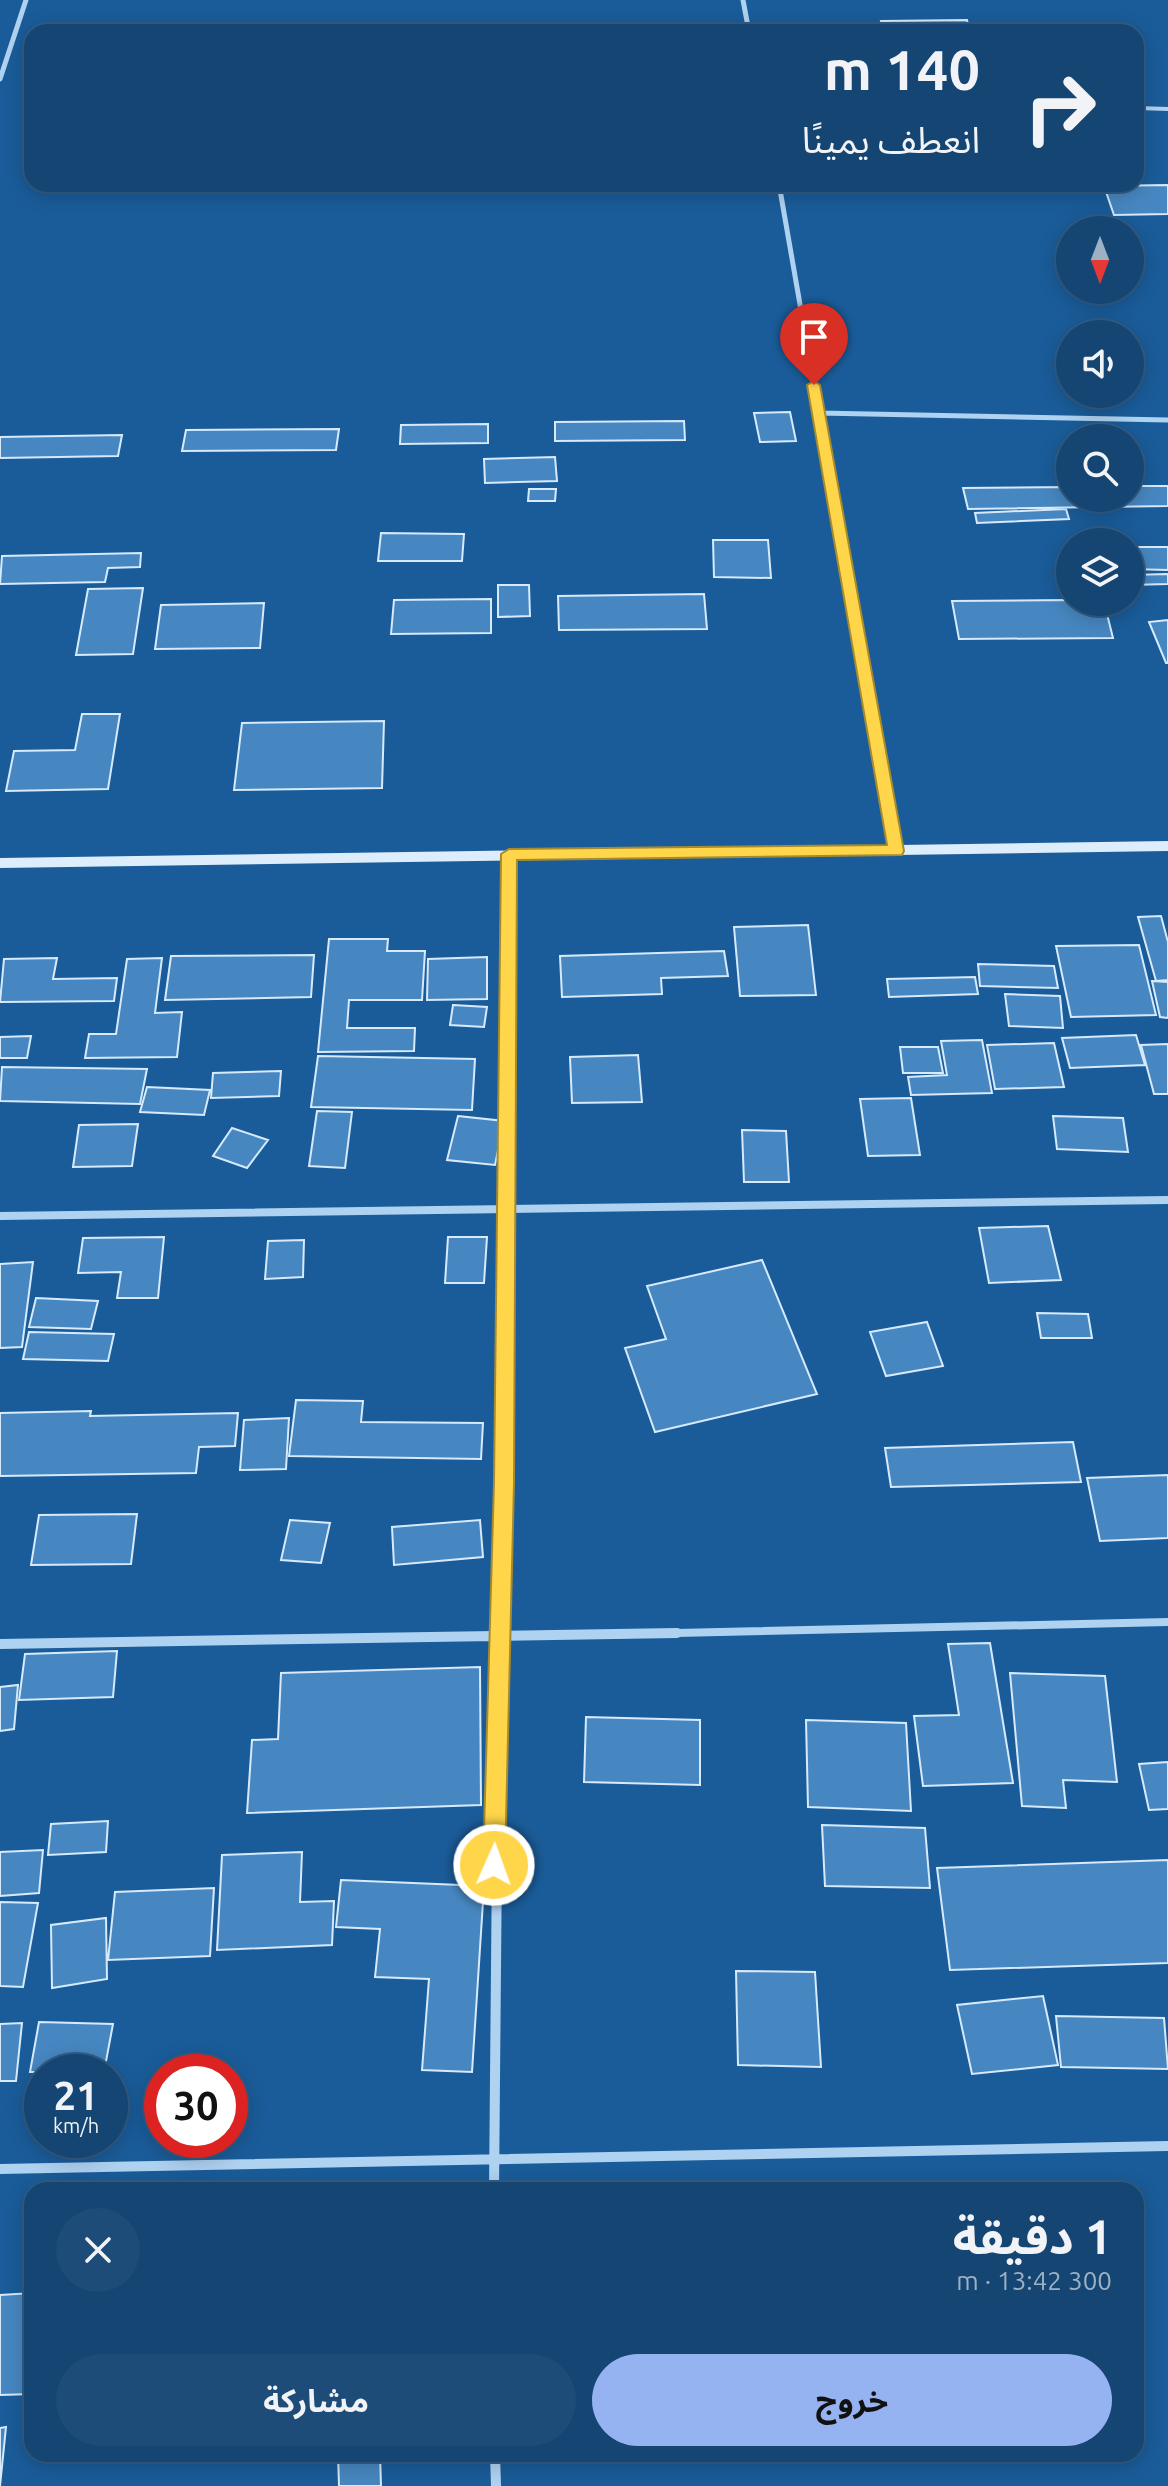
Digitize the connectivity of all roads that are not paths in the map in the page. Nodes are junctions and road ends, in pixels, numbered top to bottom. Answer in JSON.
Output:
{"nodes":[{"id":1,"x":26,"y":0,"type":"edge"},
{"id":2,"x":743,"y":0,"type":"edge"},
{"id":3,"x":748,"y":24,"type":"edge"},
{"id":4,"x":0,"y":79,"type":"edge"},
{"id":5,"x":1144,"y":108,"type":"edge"},
{"id":6,"x":1168,"y":109,"type":"edge"},
{"id":7,"x":780,"y":192,"type":"edge"},
{"id":8,"x":819,"y":413,"type":"junction"},
{"id":9,"x":1168,"y":420,"type":"edge"},
{"id":10,"x":1168,"y":846,"type":"edge"},
{"id":11,"x":896,"y":851,"type":"junction"},
{"id":12,"x":509,"y":854,"type":"junction"},
{"id":13,"x":0,"y":863,"type":"edge"},
{"id":14,"x":1168,"y":1200,"type":"edge"},
{"id":15,"x":507,"y":1209,"type":"junction"},
{"id":16,"x":0,"y":1216,"type":"edge"},
{"id":17,"x":1168,"y":1622,"type":"edge"},
{"id":18,"x":500,"y":1637,"type":"junction"},
{"id":19,"x":0,"y":1644,"type":"edge"},
{"id":20,"x":1168,"y":2146,"type":"edge"},
{"id":21,"x":493,"y":2161,"type":"junction"},
{"id":22,"x":0,"y":2169,"type":"edge"},
{"id":23,"x":494,"y":2182,"type":"edge"},
{"id":24,"x":495,"y":2462,"type":"edge"},
{"id":25,"x":496,"y":2486,"type":"edge"}],
"edges":[{"from":1,"to":4,"type":"street"},
{"from":2,"to":3,"type":"street"},
{"from":5,"to":6,"type":"lane"},
{"from":7,"to":8,"type":"street"},
{"from":8,"to":9,"type":"street"},
{"from":8,"to":11,"type":"street"},
{"from":10,"to":11,"type":"street"},
{"from":11,"to":12,"type":"street"},
{"from":12,"to":13,"type":"street"},
{"from":12,"to":15,"type":"street"},
{"from":14,"to":15,"type":"street"},
{"from":15,"to":16,"type":"street"},
{"from":15,"to":18,"type":"street"},
{"from":17,"to":18,"type":"street"},
{"from":18,"to":19,"type":"street"},
{"from":18,"to":21,"type":"street"},
{"from":20,"to":21,"type":"street"},
{"from":21,"to":22,"type":"street"},
{"from":21,"to":23,"type":"street"},
{"from":24,"to":25,"type":"street"}]}
